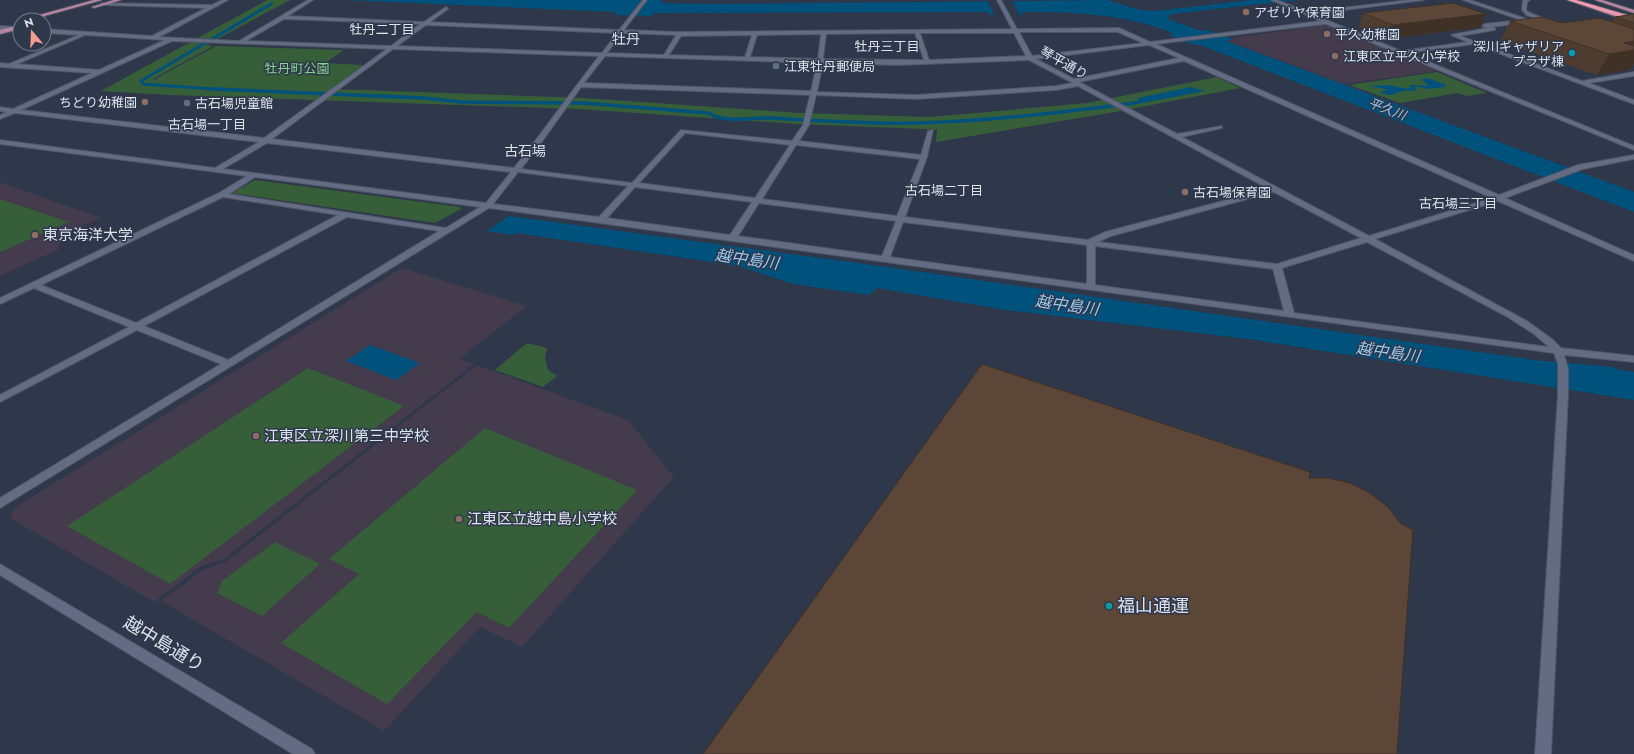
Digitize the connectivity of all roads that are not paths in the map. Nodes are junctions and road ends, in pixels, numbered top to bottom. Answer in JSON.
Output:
{"nodes":[{"id":1,"x":119,"y":0,"type":"edge"},
{"id":2,"x":226,"y":0,"type":"edge"},
{"id":3,"x":311,"y":0,"type":"edge"},
{"id":4,"x":645,"y":0,"type":"edge"},
{"id":5,"x":999,"y":0,"type":"edge"},
{"id":6,"x":1273,"y":0,"type":"edge"},
{"id":7,"x":1422,"y":0,"type":"edge"},
{"id":8,"x":1465,"y":0,"type":"edge"},
{"id":9,"x":1528,"y":0,"type":"edge"},
{"id":10,"x":1570,"y":0,"type":"edge"},
{"id":11,"x":1580,"y":0,"type":"edge"},
{"id":12,"x":1597,"y":0,"type":"edge"},
{"id":13,"x":101,"y":2,"type":"edge"},
{"id":14,"x":214,"y":6,"type":"junction"},
{"id":15,"x":446,"y":8,"type":"dead end"},
{"id":16,"x":52,"y":13,"type":"edge"},
{"id":17,"x":1307,"y":13,"type":"junction"},
{"id":18,"x":1634,"y":13,"type":"edge"},
{"id":19,"x":52,"y":17,"type":"edge"},
{"id":20,"x":282,"y":17,"type":"junction"},
{"id":21,"x":1540,"y":18,"type":"junction"},
{"id":22,"x":1527,"y":20,"type":"junction"},
{"id":23,"x":1634,"y":20,"type":"edge"},
{"id":24,"x":1327,"y":22,"type":"junction"},
{"id":25,"x":12,"y":23,"type":"edge"},
{"id":26,"x":426,"y":23,"type":"junction"},
{"id":27,"x":1553,"y":23,"type":"edge"},
{"id":28,"x":0,"y":27,"type":"edge"},
{"id":29,"x":12,"y":29,"type":"edge"},
{"id":30,"x":12,"y":29,"type":"edge"},
{"id":31,"x":1016,"y":31,"type":"junction"},
{"id":32,"x":0,"y":32,"type":"edge"},
{"id":33,"x":52,"y":32,"type":"edge"},
{"id":34,"x":622,"y":32,"type":"junction"},
{"id":35,"x":917,"y":32,"type":"junction"},
{"id":36,"x":755,"y":33,"type":"junction"},
{"id":37,"x":824,"y":33,"type":"junction"},
{"id":38,"x":86,"y":34,"type":"junction"},
{"id":39,"x":679,"y":34,"type":"junction"},
{"id":40,"x":153,"y":38,"type":"junction"},
{"id":41,"x":172,"y":39,"type":"junction"},
{"id":42,"x":240,"y":42,"type":"junction"},
{"id":43,"x":1474,"y":42,"type":"junction"},
{"id":44,"x":1149,"y":44,"type":"junction"},
{"id":45,"x":393,"y":48,"type":"junction"},
{"id":46,"x":1402,"y":52,"type":"junction"},
{"id":47,"x":603,"y":55,"type":"junction"},
{"id":48,"x":665,"y":57,"type":"junction"},
{"id":49,"x":1030,"y":58,"type":"junction"},
{"id":50,"x":1184,"y":59,"type":"junction"},
{"id":51,"x":747,"y":60,"type":"junction"},
{"id":52,"x":927,"y":61,"type":"junction"},
{"id":53,"x":820,"y":62,"type":"junction"},
{"id":54,"x":0,"y":65,"type":"edge"},
{"id":55,"x":9,"y":66,"type":"junction"},
{"id":56,"x":0,"y":70,"type":"edge"},
{"id":57,"x":100,"y":72,"type":"junction"},
{"id":58,"x":1634,"y":74,"type":"edge"},
{"id":59,"x":1073,"y":81,"type":"junction"},
{"id":60,"x":1582,"y":82,"type":"junction"},
{"id":61,"x":1079,"y":84,"type":"junction"},
{"id":62,"x":579,"y":86,"type":"junction"},
{"id":63,"x":814,"y":94,"type":"junction"},
{"id":64,"x":1634,"y":102,"type":"edge"},
{"id":65,"x":0,"y":109,"type":"edge"},
{"id":66,"x":16,"y":110,"type":"junction"},
{"id":67,"x":0,"y":117,"type":"edge"},
{"id":68,"x":1220,"y":127,"type":"dead end"},
{"id":69,"x":931,"y":131,"type":"dead end"},
{"id":70,"x":1177,"y":136,"type":"junction"},
{"id":71,"x":266,"y":140,"type":"junction"},
{"id":72,"x":0,"y":142,"type":"edge"},
{"id":73,"x":794,"y":143,"type":"junction"},
{"id":74,"x":1634,"y":148,"type":"edge"},
{"id":75,"x":924,"y":157,"type":"junction"},
{"id":76,"x":1634,"y":157,"type":"edge"},
{"id":77,"x":216,"y":170,"type":"junction"},
{"id":78,"x":516,"y":170,"type":"junction"},
{"id":79,"x":254,"y":175,"type":"junction"},
{"id":80,"x":632,"y":185,"type":"junction"},
{"id":81,"x":1276,"y":189,"type":"junction"},
{"id":82,"x":222,"y":195,"type":"junction"},
{"id":83,"x":1499,"y":198,"type":"junction"},
{"id":84,"x":757,"y":200,"type":"junction"},
{"id":85,"x":488,"y":205,"type":"junction"},
{"id":86,"x":345,"y":215,"type":"junction"},
{"id":87,"x":901,"y":218,"type":"junction"},
{"id":88,"x":601,"y":220,"type":"junction"},
{"id":89,"x":446,"y":230,"type":"junction"},
{"id":90,"x":732,"y":238,"type":"junction"},
{"id":91,"x":1366,"y":238,"type":"junction"},
{"id":92,"x":1091,"y":242,"type":"junction"},
{"id":93,"x":1634,"y":258,"type":"edge"},
{"id":94,"x":885,"y":259,"type":"junction"},
{"id":95,"x":1277,"y":267,"type":"junction"},
{"id":96,"x":34,"y":285,"type":"junction"},
{"id":97,"x":1091,"y":287,"type":"junction"},
{"id":98,"x":0,"y":301,"type":"edge"},
{"id":99,"x":1290,"y":315,"type":"junction"},
{"id":100,"x":137,"y":326,"type":"junction"},
{"id":101,"x":1560,"y":355,"type":"junction"},
{"id":102,"x":1634,"y":359,"type":"edge"},
{"id":103,"x":229,"y":364,"type":"junction"},
{"id":104,"x":0,"y":399,"type":"edge"},
{"id":105,"x":0,"y":504,"type":"edge"},
{"id":106,"x":0,"y":569,"type":"edge"},
{"id":107,"x":307,"y":754,"type":"edge"},
{"id":108,"x":1543,"y":754,"type":"edge"}],
"edges":[{"from":1,"to":13,"type":"main road"},
{"from":2,"to":14,"type":"street"},
{"from":3,"to":20,"type":"street"},
{"from":4,"to":34,"type":"street"},
{"from":5,"to":31,"type":"street","name":"琴平通り"},
{"from":6,"to":17,"type":"street"},
{"from":7,"to":17,"type":"street"},
{"from":8,"to":22,"type":"street"},
{"from":9,"to":21,"type":"street"},
{"from":10,"to":23,"type":"highway"},
{"from":11,"to":18,"type":"highway"},
{"from":12,"to":18,"type":"main road"},
{"from":13,"to":14,"type":"street"},
{"from":13,"to":16,"type":"main road"},
{"from":13,"to":19,"type":"main road"},
{"from":14,"to":40,"type":"street"},
{"from":15,"to":26,"type":"street"},
{"from":17,"to":24,"type":"street"},
{"from":20,"to":26,"type":"street"},
{"from":20,"to":42,"type":"street"},
{"from":21,"to":22,"type":"street"},
{"from":21,"to":27,"type":"street"},
{"from":22,"to":43,"type":"street"},
{"from":24,"to":44,"type":"street"},
{"from":24,"to":46,"type":"street"},
{"from":25,"to":28,"type":"main road"},
{"from":26,"to":34,"type":"street"},
{"from":26,"to":45,"type":"street"},
{"from":28,"to":29,"type":"street"},
{"from":30,"to":32,"type":"main road"},
{"from":31,"to":35,"type":"street"},
{"from":31,"to":44,"type":"street"},
{"from":31,"to":49,"type":"street","name":"琴平通り"},
{"from":33,"to":38,"type":"street"},
{"from":34,"to":39,"type":"street"},
{"from":34,"to":47,"type":"street"},
{"from":35,"to":37,"type":"street"},
{"from":35,"to":52,"type":"street"},
{"from":36,"to":37,"type":"street"},
{"from":36,"to":39,"type":"street"},
{"from":36,"to":51,"type":"street"},
{"from":37,"to":53,"type":"street"},
{"from":38,"to":40,"type":"street"},
{"from":38,"to":55,"type":"street"},
{"from":39,"to":48,"type":"street"},
{"from":40,"to":41,"type":"street"},
{"from":41,"to":42,"type":"street"},
{"from":41,"to":57,"type":"street"},
{"from":42,"to":45,"type":"street"},
{"from":43,"to":46,"type":"street"},
{"from":43,"to":60,"type":"street"},
{"from":44,"to":49,"type":"street"},
{"from":44,"to":50,"type":"street"},
{"from":45,"to":47,"type":"street"},
{"from":45,"to":71,"type":"street"},
{"from":46,"to":74,"type":"street"},
{"from":47,"to":48,"type":"street"},
{"from":47,"to":62,"type":"street"},
{"from":48,"to":51,"type":"street"},
{"from":49,"to":52,"type":"street"},
{"from":49,"to":59,"type":"street","name":"琴平通り"},
{"from":50,"to":59,"type":"street"},
{"from":50,"to":83,"type":"street"},
{"from":51,"to":53,"type":"street"},
{"from":52,"to":53,"type":"street"},
{"from":53,"to":63,"type":"street"},
{"from":54,"to":55,"type":"street"},
{"from":55,"to":56,"type":"street"},
{"from":55,"to":57,"type":"street"},
{"from":57,"to":66,"type":"street"},
{"from":58,"to":60,"type":"street"},
{"from":59,"to":61,"type":"street","name":"琴平通り"},
{"from":60,"to":64,"type":"street"},
{"from":61,"to":63,"type":"street"},
{"from":61,"to":70,"type":"street","name":"琴平通り"},
{"from":62,"to":63,"type":"street"},
{"from":62,"to":78,"type":"street"},
{"from":63,"to":73,"type":"street"},
{"from":65,"to":66,"type":"street"},
{"from":66,"to":67,"type":"street"},
{"from":66,"to":71,"type":"street"},
{"from":68,"to":70,"type":"street"},
{"from":69,"to":75,"type":"street"},
{"from":70,"to":81,"type":"street","name":"琴平通り"},
{"from":71,"to":77,"type":"street"},
{"from":71,"to":78,"type":"street"},
{"from":72,"to":77,"type":"street"},
{"from":73,"to":75,"type":"street"},
{"from":73,"to":80,"type":"street"},
{"from":73,"to":84,"type":"street"},
{"from":75,"to":87,"type":"street"},
{"from":76,"to":83,"type":"street"},
{"from":77,"to":79,"type":"street"},
{"from":78,"to":80,"type":"street"},
{"from":78,"to":85,"type":"street"},
{"from":79,"to":82,"type":"street"},
{"from":79,"to":85,"type":"street"},
{"from":80,"to":84,"type":"street"},
{"from":80,"to":88,"type":"street"},
{"from":81,"to":91,"type":"street","name":"琴平通り"},
{"from":81,"to":92,"type":"street"},
{"from":82,"to":86,"type":"street"},
{"from":82,"to":96,"type":"street"},
{"from":83,"to":91,"type":"street"},
{"from":83,"to":93,"type":"street"},
{"from":84,"to":87,"type":"street"},
{"from":84,"to":90,"type":"street"},
{"from":85,"to":88,"type":"street"},
{"from":85,"to":89,"type":"street"},
{"from":86,"to":89,"type":"street"},
{"from":86,"to":100,"type":"street"},
{"from":87,"to":92,"type":"street"},
{"from":87,"to":94,"type":"street"},
{"from":88,"to":90,"type":"street"},
{"from":89,"to":103,"type":"street"},
{"from":90,"to":94,"type":"street"},
{"from":91,"to":95,"type":"street"},
{"from":91,"to":101,"type":"street","name":"琴平通り"},
{"from":92,"to":95,"type":"street"},
{"from":92,"to":97,"type":"street"},
{"from":94,"to":97,"type":"street"},
{"from":95,"to":99,"type":"street"},
{"from":96,"to":98,"type":"street"},
{"from":96,"to":100,"type":"street"},
{"from":97,"to":99,"type":"street"},
{"from":99,"to":101,"type":"street"},
{"from":100,"to":103,"type":"street"},
{"from":100,"to":104,"type":"street"},
{"from":101,"to":102,"type":"street"},
{"from":101,"to":108,"type":"street"},
{"from":103,"to":105,"type":"street"},
{"from":106,"to":107,"type":"street","name":"越中島通り"}]}
